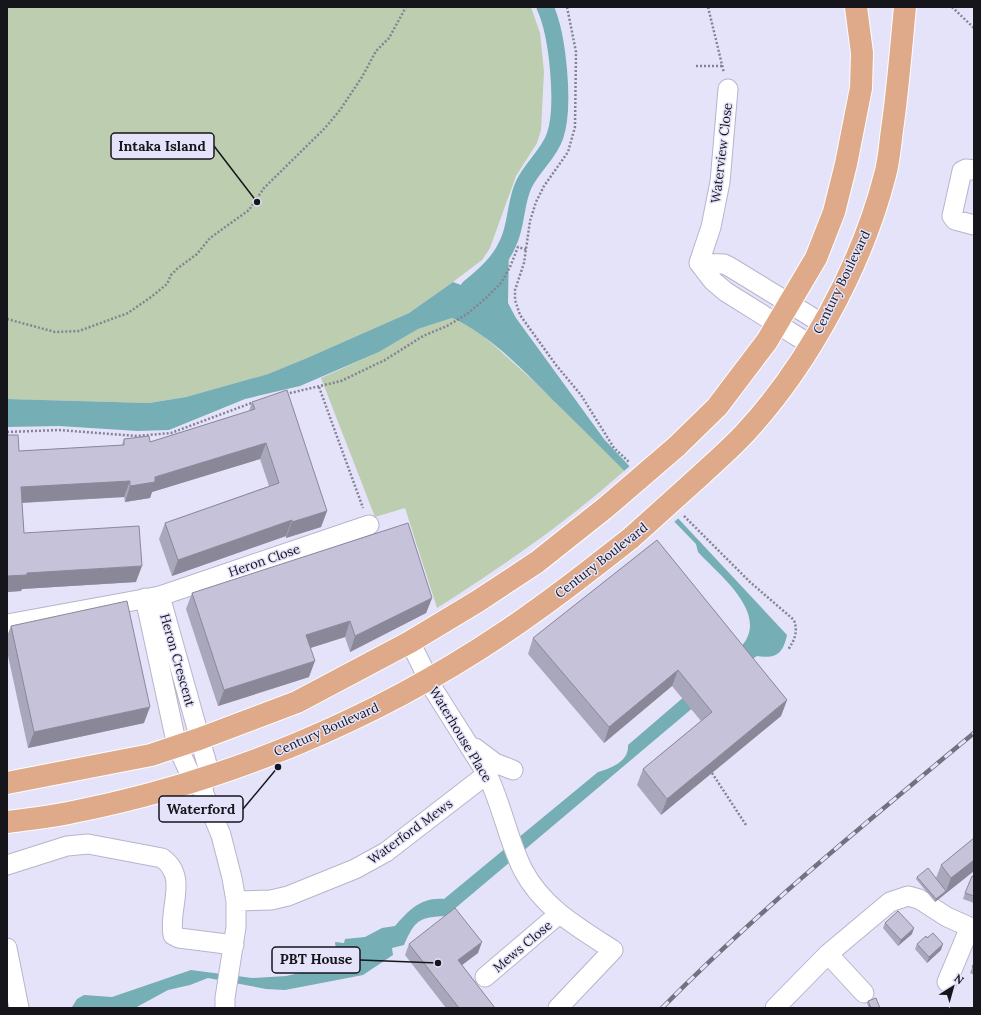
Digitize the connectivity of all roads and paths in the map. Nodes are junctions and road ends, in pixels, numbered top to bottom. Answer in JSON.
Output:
{"nodes":[{"id":1,"x":406,"y":7,"type":"edge"},
{"id":2,"x":567,"y":7,"type":"edge"},
{"id":3,"x":708,"y":7,"type":"edge"},
{"id":4,"x":856,"y":7,"type":"edge"},
{"id":5,"x":904,"y":7,"type":"edge"},
{"id":6,"x":952,"y":7,"type":"edge"},
{"id":7,"x":974,"y":28,"type":"edge"},
{"id":8,"x":696,"y":66,"type":"dead end"},
{"id":9,"x":722,"y":66,"type":"junction"},
{"id":10,"x":728,"y":89,"type":"joint"},
{"id":11,"x":974,"y":170,"type":"edge"},
{"id":12,"x":974,"y":224,"type":"edge"},
{"id":13,"x":700,"y":263,"type":"junction"},
{"id":14,"x":789,"y":304,"type":"junction"},
{"id":15,"x":7,"y":319,"type":"edge"},
{"id":16,"x":778,"y":324,"type":"junction"},
{"id":17,"x":823,"y":324,"type":"junction"},
{"id":18,"x":811,"y":345,"type":"junction"},
{"id":19,"x":319,"y":387,"type":"junction"},
{"id":20,"x":281,"y":395,"type":"edge"},
{"id":21,"x":260,"y":400,"type":"edge"},
{"id":22,"x":7,"y":432,"type":"edge"},
{"id":23,"x":369,"y":525,"type":"joint"},
{"id":24,"x":153,"y":597,"type":"junction"},
{"id":25,"x":7,"y":624,"type":"edge"},
{"id":26,"x":410,"y":642,"type":"junction"},
{"id":27,"x":429,"y":679,"type":"junction"},
{"id":28,"x":463,"y":736,"type":"junction"},
{"id":29,"x":199,"y":739,"type":"junction"},
{"id":30,"x":177,"y":746,"type":"junction"},
{"id":31,"x":512,"y":770,"type":"dead end"},
{"id":32,"x":712,"y":773,"type":"edge"},
{"id":33,"x":487,"y":774,"type":"junction"},
{"id":34,"x":202,"y":781,"type":"junction"},
{"id":35,"x":7,"y":783,"type":"edge"},
{"id":36,"x":7,"y":822,"type":"edge"},
{"id":37,"x":746,"y":825,"type":"dead end"},
{"id":38,"x":7,"y":865,"type":"edge"},
{"id":39,"x":236,"y":901,"type":"junction"},
{"id":40,"x":559,"y":914,"type":"junction"},
{"id":41,"x":972,"y":928,"type":"edge"},
{"id":42,"x":234,"y":945,"type":"junction"},
{"id":43,"x":7,"y":948,"type":"edge"},
{"id":44,"x":828,"y":954,"type":"junction"},
{"id":45,"x":485,"y":977,"type":"dead end"},
{"id":46,"x":948,"y":982,"type":"dead end"},
{"id":47,"x":864,"y":993,"type":"dead end"},
{"id":48,"x":18,"y":1003,"type":"edge"},
{"id":49,"x":225,"y":1008,"type":"edge"},
{"id":50,"x":558,"y":1008,"type":"edge"},
{"id":51,"x":775,"y":1008,"type":"edge"}],
"edges":[{"from":1,"to":15,"type":"path"},
{"from":2,"to":19,"type":"path"},
{"from":3,"to":9,"type":"path"},
{"from":4,"to":14,"type":"main road"},
{"from":5,"to":17,"type":"main road","name":"Century Boulevard"},
{"from":6,"to":7,"type":"path"},
{"from":8,"to":9,"type":"path"},
{"from":9,"to":10,"type":"path"},
{"from":10,"to":13,"type":"street","name":"Waterview Close"},
{"from":11,"to":12,"type":"street"},
{"from":13,"to":14,"type":"street"},
{"from":13,"to":16,"type":"street"},
{"from":14,"to":16,"type":"main road"},
{"from":14,"to":17,"type":"street"},
{"from":16,"to":18,"type":"street"},
{"from":16,"to":26,"type":"main road","bridge":true},
{"from":17,"to":18,"type":"main road","name":"Century Boulevard"},
{"from":18,"to":27,"type":"main road","name":"Century Boulevard","bridge":true},
{"from":19,"to":20,"type":"path"},
{"from":19,"to":23,"type":"path"},
{"from":21,"to":22,"type":"path"},
{"from":23,"to":24,"type":"street","name":"Heron Close"},
{"from":24,"to":25,"type":"street"},
{"from":24,"to":29,"type":"street","name":"Heron Crescent"},
{"from":24,"to":30,"type":"street","name":"Heron Crescent"},
{"from":26,"to":27,"type":"street","name":"Waterhouse Place"},
{"from":26,"to":29,"type":"main road"},
{"from":27,"to":28,"type":"street","name":"Waterhouse Place"},
{"from":27,"to":34,"type":"main road","name":"Century Boulevard"},
{"from":28,"to":31,"type":"street"},
{"from":28,"to":33,"type":"street","name":"Waterhouse Place"},
{"from":29,"to":30,"type":"main road"},
{"from":29,"to":34,"type":"street","name":"Heron Crescent"},
{"from":30,"to":34,"type":"street","name":"Heron Crescent"},
{"from":30,"to":35,"type":"main road"},
{"from":32,"to":37,"type":"path"},
{"from":33,"to":39,"type":"street","name":"Waterford Mews"},
{"from":33,"to":40,"type":"street","name":"Waterhouse Place"},
{"from":34,"to":36,"type":"main road","name":"Century Boulevard"},
{"from":34,"to":39,"type":"street"},
{"from":38,"to":42,"type":"street"},
{"from":39,"to":42,"type":"street"},
{"from":40,"to":45,"type":"street","name":"Mews Close"},
{"from":40,"to":50,"type":"street","name":"Waterhouse Place"},
{"from":41,"to":44,"type":"street"},
{"from":41,"to":46,"type":"street"},
{"from":42,"to":49,"type":"street"},
{"from":43,"to":48,"type":"street"},
{"from":44,"to":47,"type":"street"},
{"from":44,"to":51,"type":"street"}]}
